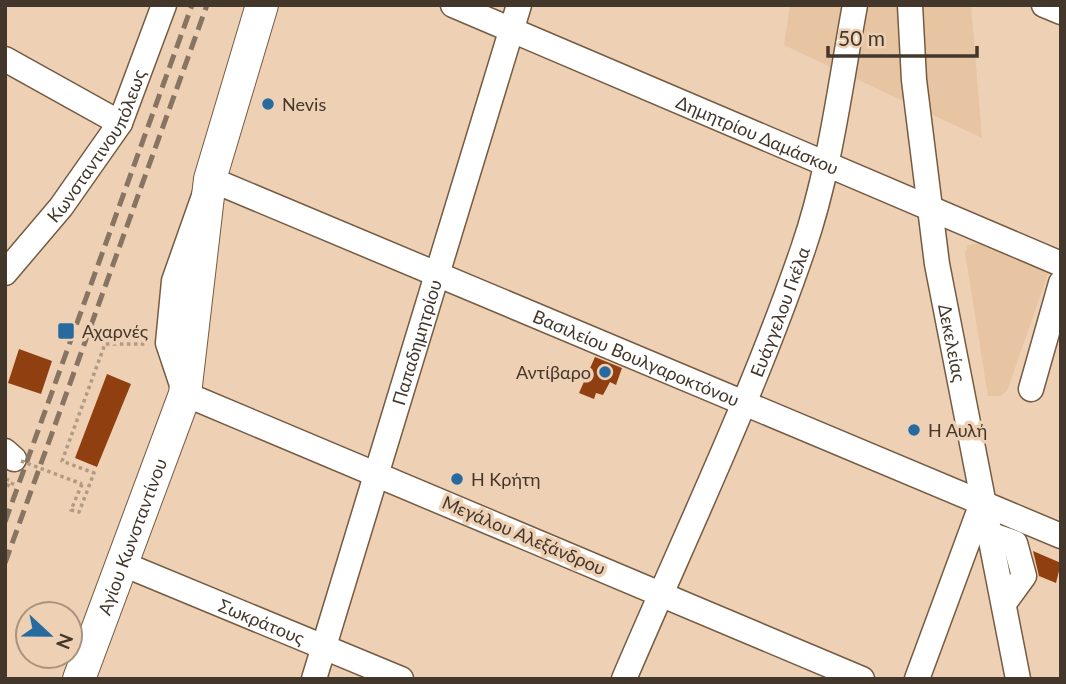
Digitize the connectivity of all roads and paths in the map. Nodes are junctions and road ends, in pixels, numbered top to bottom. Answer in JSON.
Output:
{"nodes":[{"id":1,"x":164,"y":5,"type":"edge"},
{"id":2,"x":262,"y":5,"type":"edge"},
{"id":3,"x":453,"y":5,"type":"edge"},
{"id":4,"x":519,"y":5,"type":"edge"},
{"id":5,"x":855,"y":5,"type":"edge"},
{"id":6,"x":910,"y":5,"type":"edge"},
{"id":7,"x":1044,"y":5,"type":"edge"},
{"id":8,"x":1061,"y":12,"type":"edge"},
{"id":9,"x":512,"y":30,"type":"junction"},
{"id":10,"x":5,"y":59,"type":"edge"},
{"id":11,"x":120,"y":123,"type":"junction"},
{"id":12,"x":825,"y":163,"type":"junction"},
{"id":13,"x":211,"y":179,"type":"junction"},
{"id":14,"x":929,"y":209,"type":"junction"},
{"id":15,"x":1061,"y":264,"type":"edge"},
{"id":16,"x":5,"y":273,"type":"edge"},
{"id":17,"x":438,"y":273,"type":"junction"},
{"id":18,"x":1061,"y":282,"type":"edge"},
{"id":19,"x":168,"y":342,"type":"junction"},
{"id":20,"x":1031,"y":388,"type":"dead end"},
{"id":21,"x":185,"y":394,"type":"junction"},
{"id":22,"x":743,"y":401,"type":"junction"},
{"id":23,"x":13,"y":457,"type":"edge"},
{"id":24,"x":377,"y":472,"type":"junction"},
{"id":25,"x":6,"y":484,"type":"edge"},
{"id":26,"x":11,"y":487,"type":"dead end"},
{"id":27,"x":982,"y":503,"type":"junction"},
{"id":28,"x":1053,"y":533,"type":"edge"},
{"id":29,"x":989,"y":534,"type":"junction"},
{"id":30,"x":1015,"y":543,"type":"junction"},
{"id":31,"x":122,"y":564,"type":"junction"},
{"id":32,"x":661,"y":593,"type":"junction"},
{"id":33,"x":1005,"y":602,"type":"junction"},
{"id":34,"x":324,"y":646,"type":"junction"},
{"id":35,"x":79,"y":679,"type":"edge"},
{"id":36,"x":314,"y":679,"type":"edge"},
{"id":37,"x":401,"y":679,"type":"edge"},
{"id":38,"x":624,"y":679,"type":"edge"},
{"id":39,"x":862,"y":679,"type":"edge"},
{"id":40,"x":917,"y":679,"type":"edge"},
{"id":41,"x":1018,"y":679,"type":"edge"}],
"edges":[{"from":1,"to":11,"type":"street","name":"Κωνσταντινουπόλεως"},
{"from":2,"to":13,"type":"main road","name":"Αγίου Κωνσταντίνου"},
{"from":3,"to":9,"type":"street","name":"Δημητρίου Δαμάσκου"},
{"from":4,"to":9,"type":"street","name":"Παπαδημητρίου"},
{"from":5,"to":12,"type":"street","name":"Ευάγγελου Γκέλα"},
{"from":6,"to":14,"type":"street","name":"Δεκελείας"},
{"from":7,"to":8,"type":"street"},
{"from":9,"to":12,"type":"street","name":"Δημητρίου Δαμάσκου"},
{"from":9,"to":17,"type":"street","name":"Παπαδημητρίου"},
{"from":10,"to":11,"type":"street"},
{"from":11,"to":16,"type":"street","name":"Κωνσταντινουπόλεως"},
{"from":12,"to":14,"type":"street","name":"Δημητρίου Δαμάσκου"},
{"from":12,"to":22,"type":"street","name":"Ευάγγελου Γκέλα"},
{"from":13,"to":17,"type":"street","name":"Βασιλείου Βουλγαροκτόνου"},
{"from":13,"to":19,"type":"street","name":"Αγίου Κωνσταντίνου"},
{"from":13,"to":21,"type":"main road","name":"Αγίου Κωνσταντίνου"},
{"from":14,"to":15,"type":"street","name":"Δημητρίου Δαμάσκου"},
{"from":14,"to":27,"type":"street","name":"Δεκελείας"},
{"from":17,"to":22,"type":"street","name":"Βασιλείου Βουλγαροκτόνου"},
{"from":17,"to":24,"type":"street","name":"Παπαδημητρίου"},
{"from":18,"to":20,"type":"street"},
{"from":19,"to":21,"type":"street","name":"Αγίου Κωνσταντίνου"},
{"from":19,"to":23,"type":"path","bridge":true},
{"from":21,"to":24,"type":"street","name":"Μεγάλου Αλεξάνδρου"},
{"from":21,"to":31,"type":"main road","name":"Αγίου Κωνσταντίνου"},
{"from":22,"to":27,"type":"street","name":"Βασιλείου Βουλγαροκτόνου"},
{"from":22,"to":32,"type":"street","name":"Ευάγγελου Γκέλα"},
{"from":24,"to":32,"type":"street","name":"Μεγάλου Αλεξάνδρου"},
{"from":24,"to":34,"type":"street","name":"Παπαδημητρίου"},
{"from":25,"to":26,"type":"path"},
{"from":27,"to":28,"type":"street","name":"Βασιλείου Βουλγαροκτόνου"},
{"from":27,"to":29,"type":"street","name":"Δεκελείας"},
{"from":27,"to":40,"type":"street"},
{"from":28,"to":30,"type":"street"},
{"from":29,"to":30,"type":"street"},
{"from":29,"to":33,"type":"street","name":"Δεκελείας"},
{"from":30,"to":33,"type":"street"},
{"from":31,"to":34,"type":"street","name":"Σωκράτους"},
{"from":31,"to":35,"type":"main road","name":"Αγίου Κωνσταντίνου"},
{"from":32,"to":38,"type":"street","name":"Ευάγγελου Γκέλα"},
{"from":32,"to":39,"type":"street","name":"Μεγάλου Αλεξάνδρου"},
{"from":33,"to":41,"type":"street","name":"Δεκελείας"},
{"from":34,"to":36,"type":"street","name":"Παπαδημητρίου"},
{"from":34,"to":37,"type":"street","name":"Σωκράτους"}]}
